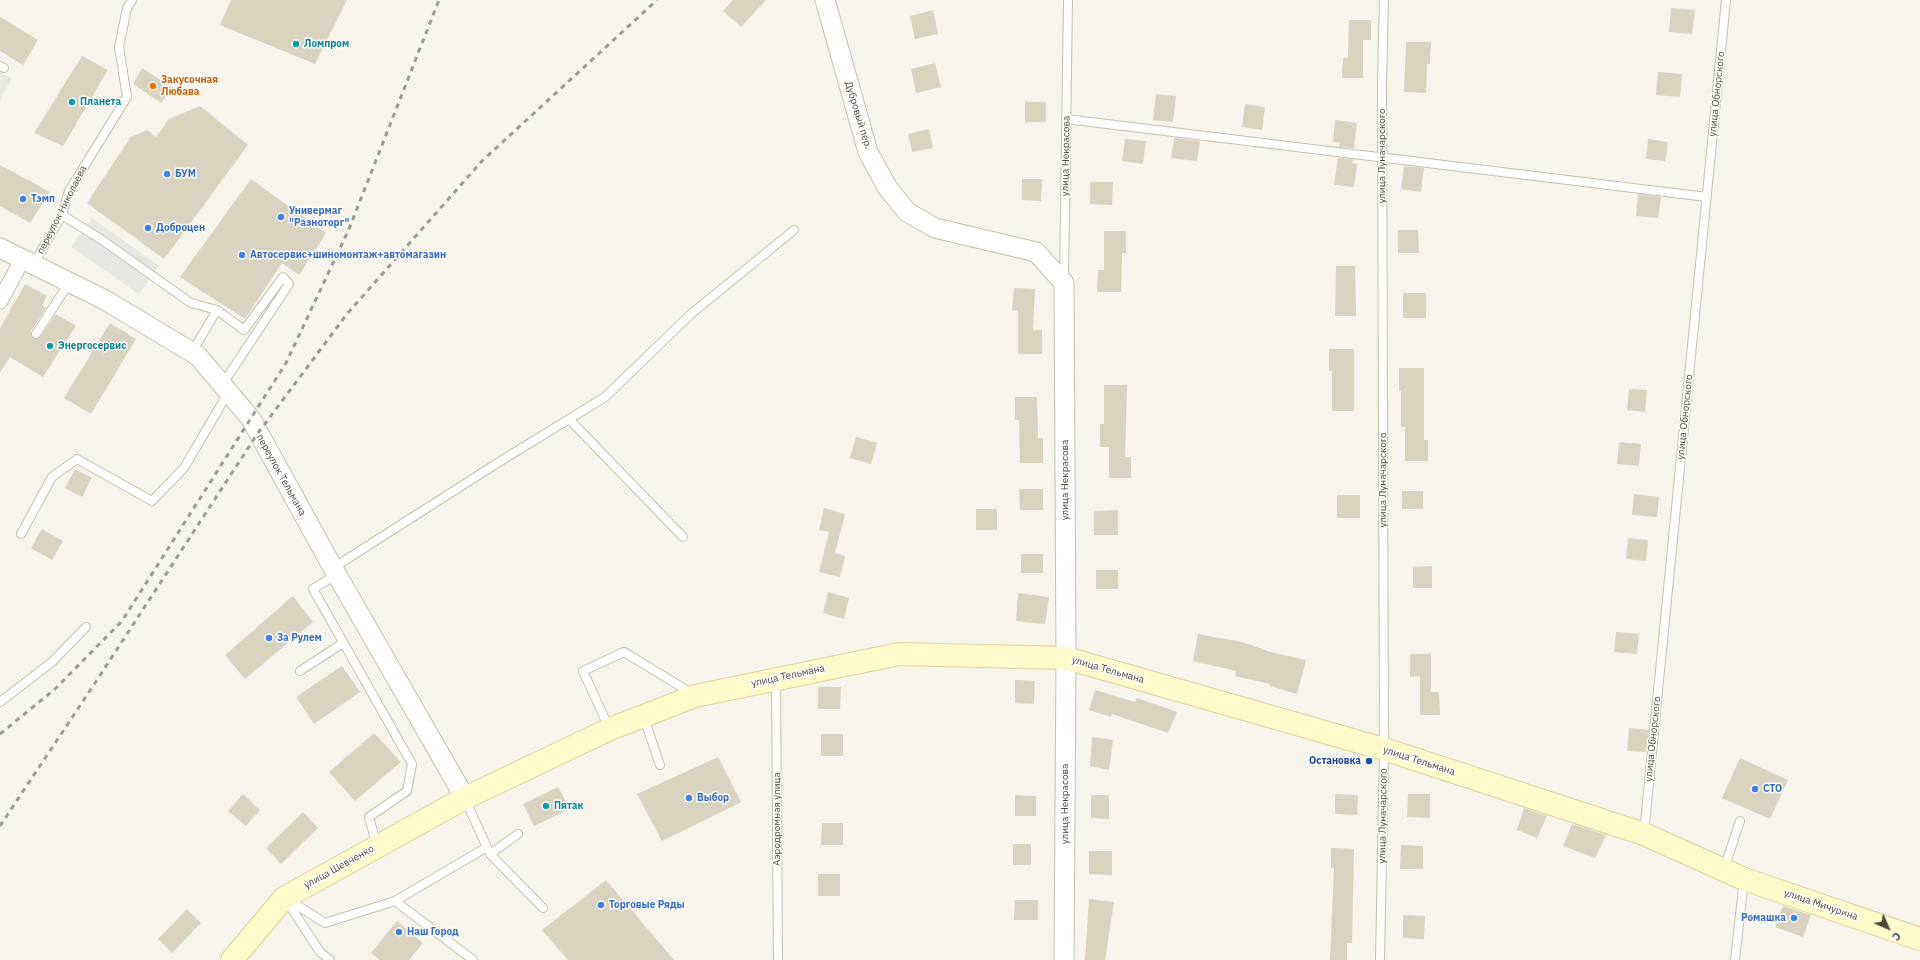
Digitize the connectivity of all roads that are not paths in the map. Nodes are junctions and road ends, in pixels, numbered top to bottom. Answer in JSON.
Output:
{"nodes":[{"id":1,"x":132,"y":0,"type":"edge"},
{"id":2,"x":825,"y":0,"type":"edge"},
{"id":3,"x":1068,"y":0,"type":"edge"},
{"id":4,"x":1384,"y":0,"type":"edge"},
{"id":5,"x":1726,"y":0,"type":"edge"},
{"id":6,"x":126,"y":4,"type":"edge"},
{"id":7,"x":1066,"y":119,"type":"junction"},
{"id":8,"x":1382,"y":157,"type":"junction"},
{"id":9,"x":1707,"y":197,"type":"junction"},
{"id":10,"x":62,"y":215,"type":"junction"},
{"id":11,"x":794,"y":230,"type":"dead end"},
{"id":12,"x":0,"y":248,"type":"edge"},
{"id":13,"x":27,"y":263,"type":"junction"},
{"id":14,"x":69,"y":283,"type":"junction"},
{"id":15,"x":1064,"y":283,"type":"junction"},
{"id":16,"x":0,"y":301,"type":"edge"},
{"id":17,"x":217,"y":310,"type":"junction"},
{"id":18,"x":36,"y":334,"type":"dead end"},
{"id":19,"x":192,"y":353,"type":"junction"},
{"id":20,"x":225,"y":389,"type":"junction"},
{"id":21,"x":569,"y":419,"type":"junction"},
{"id":22,"x":21,"y":534,"type":"dead end"},
{"id":23,"x":683,"y":537,"type":"dead end"},
{"id":24,"x":335,"y":571,"type":"junction"},
{"id":25,"x":86,"y":627,"type":"dead end"},
{"id":26,"x":343,"y":643,"type":"junction"},
{"id":27,"x":1066,"y":658,"type":"junction"},
{"id":28,"x":300,"y":671,"type":"dead end"},
{"id":29,"x":776,"y":678,"type":"junction"},
{"id":30,"x":696,"y":696,"type":"junction"},
{"id":31,"x":0,"y":702,"type":"edge"},
{"id":32,"x":643,"y":717,"type":"junction"},
{"id":33,"x":610,"y":730,"type":"junction"},
{"id":34,"x":1384,"y":749,"type":"junction"},
{"id":35,"x":660,"y":765,"type":"dead end"},
{"id":36,"x":465,"y":798,"type":"junction"},
{"id":37,"x":1740,"y":821,"type":"dead end"},
{"id":38,"x":518,"y":834,"type":"dead end"},
{"id":39,"x":1644,"y":834,"type":"junction"},
{"id":40,"x":377,"y":847,"type":"junction"},
{"id":41,"x":488,"y":851,"type":"junction"},
{"id":42,"x":1723,"y":870,"type":"junction"},
{"id":43,"x":1744,"y":879,"type":"junction"},
{"id":44,"x":284,"y":898,"type":"junction"},
{"id":45,"x":396,"y":901,"type":"junction"},
{"id":46,"x":543,"y":908,"type":"dead end"},
{"id":47,"x":1920,"y":939,"type":"edge"},
{"id":48,"x":232,"y":960,"type":"edge"},
{"id":49,"x":330,"y":960,"type":"edge"},
{"id":50,"x":473,"y":960,"type":"edge"},
{"id":51,"x":778,"y":960,"type":"edge"},
{"id":52,"x":1064,"y":960,"type":"edge"},
{"id":53,"x":1380,"y":960,"type":"edge"},
{"id":54,"x":1736,"y":960,"type":"edge"}],
"edges":[{"from":1,"to":6,"type":"lane","name":"переулок Николаева"},
{"from":2,"to":15,"type":"street","name":"Дубровый пер."},
{"from":3,"to":7,"type":"lane","name":"улица Некрасова"},
{"from":4,"to":8,"type":"lane","name":"улица Луначарского"},
{"from":5,"to":9,"type":"lane","name":"улица Обнорского"},
{"from":6,"to":10,"type":"lane","name":"переулок Николаева"},
{"from":7,"to":8,"type":"lane"},
{"from":7,"to":15,"type":"lane","name":"улица Некрасова"},
{"from":8,"to":9,"type":"lane"},
{"from":8,"to":34,"type":"lane","name":"улица Луначарского"},
{"from":9,"to":39,"type":"lane","name":"улица Обнорского"},
{"from":10,"to":13,"type":"lane","name":"переулок Николаева"},
{"from":10,"to":17,"type":"lane"},
{"from":11,"to":21,"type":"lane"},
{"from":12,"to":13,"type":"street","name":"переулок Тельмана"},
{"from":13,"to":14,"type":"street","name":"переулок Тельмана"},
{"from":13,"to":16,"type":"street"},
{"from":14,"to":18,"type":"lane"},
{"from":14,"to":19,"type":"street","name":"переулок Тельмана"},
{"from":15,"to":27,"type":"street","name":"улица Некрасова"},
{"from":17,"to":19,"type":"lane"},
{"from":17,"to":20,"type":"lane"},
{"from":19,"to":20,"type":"street","name":"переулок Тельмана"},
{"from":20,"to":22,"type":"lane"},
{"from":20,"to":24,"type":"street","name":"переулок Тельмана"},
{"from":21,"to":23,"type":"lane"},
{"from":21,"to":24,"type":"lane"},
{"from":24,"to":26,"type":"lane"},
{"from":24,"to":36,"type":"street","name":"переулок Тельмана"},
{"from":25,"to":31,"type":"lane"},
{"from":26,"to":28,"type":"lane"},
{"from":26,"to":40,"type":"lane"},
{"from":27,"to":29,"type":"main road","name":"улица Тельмана"},
{"from":27,"to":34,"type":"main road","name":"улица Тельмана"},
{"from":27,"to":52,"type":"street","name":"улица Некрасова"},
{"from":29,"to":30,"type":"main road","name":"улица Тельмана"},
{"from":29,"to":51,"type":"lane","name":"Аэродромная улица"},
{"from":30,"to":32,"type":"main road","name":"улица Тельмана"},
{"from":30,"to":33,"type":"lane"},
{"from":32,"to":33,"type":"main road","name":"улица Тельмана"},
{"from":32,"to":35,"type":"lane"},
{"from":33,"to":36,"type":"main road","name":"улица Тельмана"},
{"from":34,"to":39,"type":"main road","name":"улица Тельмана"},
{"from":34,"to":53,"type":"lane","name":"улица Луначарского"},
{"from":36,"to":40,"type":"main road","name":"улица Шевченко"},
{"from":36,"to":41,"type":"lane"},
{"from":37,"to":42,"type":"lane"},
{"from":38,"to":41,"type":"lane"},
{"from":39,"to":42,"type":"main road","name":"улица Тельмана"},
{"from":40,"to":44,"type":"main road","name":"улица Шевченко"},
{"from":41,"to":45,"type":"lane"},
{"from":41,"to":46,"type":"lane"},
{"from":42,"to":43,"type":"main road","name":"улица Тельмана"},
{"from":43,"to":47,"type":"main road","name":"улица Мичурина"},
{"from":43,"to":54,"type":"lane"},
{"from":44,"to":45,"type":"lane"},
{"from":44,"to":48,"type":"main road","name":"улица Шевченко"},
{"from":44,"to":49,"type":"lane"},
{"from":45,"to":50,"type":"lane"}]}
